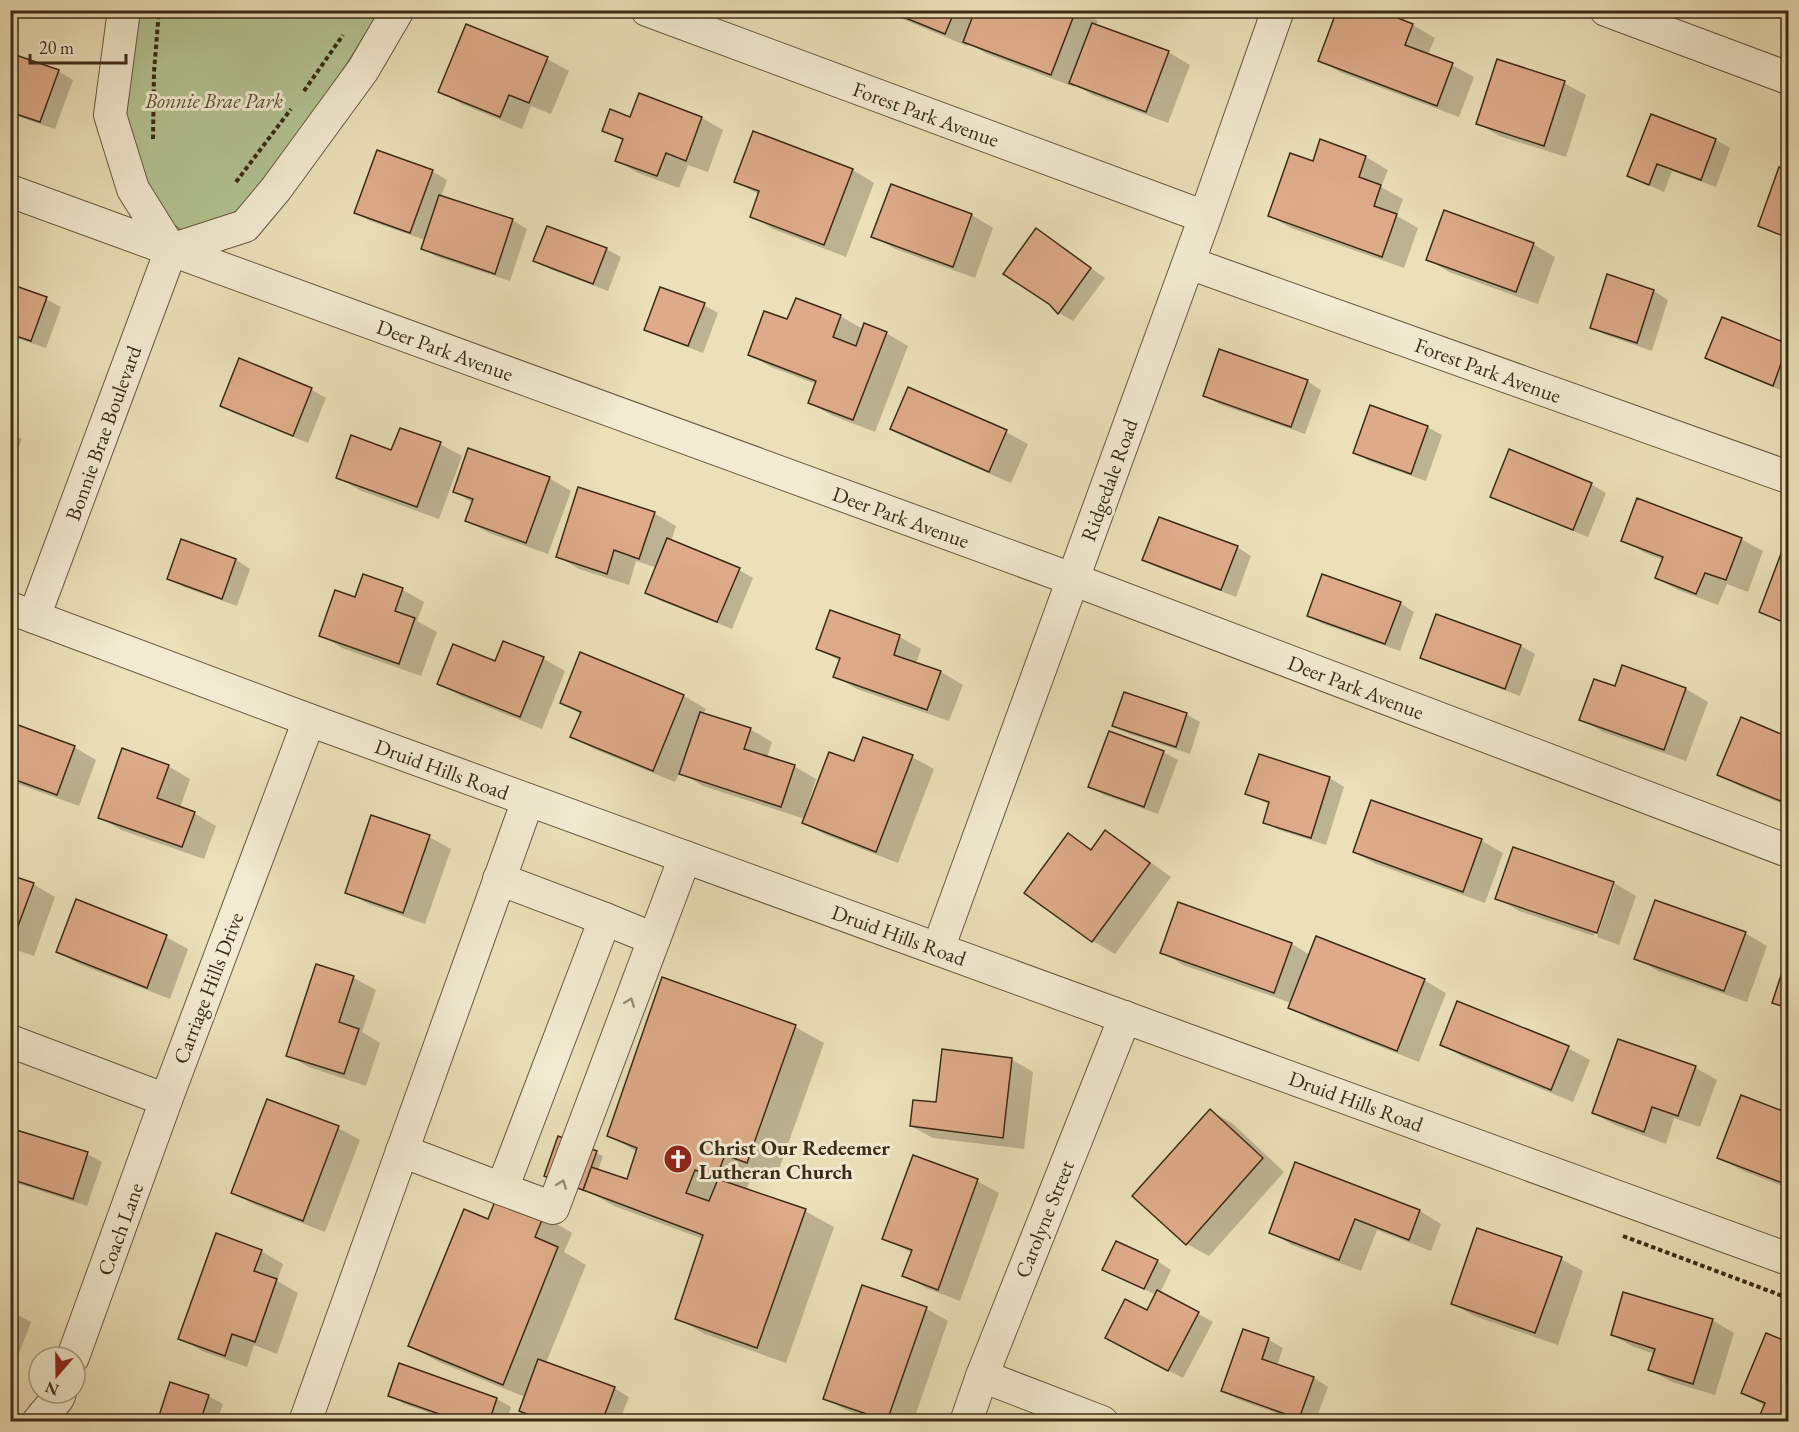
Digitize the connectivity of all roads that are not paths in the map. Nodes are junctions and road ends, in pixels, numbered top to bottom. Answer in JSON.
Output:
{"nodes":[{"id":1,"x":124,"y":10,"type":"edge"},
{"id":2,"x":398,"y":10,"type":"edge"},
{"id":3,"x":647,"y":10,"type":"edge"},
{"id":4,"x":1278,"y":10,"type":"edge"},
{"id":5,"x":1605,"y":10,"type":"edge"},
{"id":6,"x":1788,"y":78,"type":"edge"},
{"id":7,"x":10,"y":191,"type":"edge"},
{"id":8,"x":1205,"y":217,"type":"junction"},
{"id":9,"x":171,"y":250,"type":"junction"},
{"id":10,"x":1188,"y":263,"type":"junction"},
{"id":11,"x":1788,"y":477,"type":"edge"},
{"id":12,"x":1072,"y":579,"type":"junction"},
{"id":13,"x":22,"y":612,"type":"edge"},
{"id":14,"x":309,"y":720,"type":"junction"},
{"id":15,"x":528,"y":800,"type":"junction"},
{"id":16,"x":1788,"y":851,"type":"edge"},
{"id":17,"x":684,"y":857,"type":"junction"},
{"id":18,"x":500,"y":879,"type":"junction"},
{"id":19,"x":605,"y":919,"type":"junction"},
{"id":20,"x":654,"y":939,"type":"junction"},
{"id":21,"x":938,"y":949,"type":"junction"},
{"id":22,"x":1125,"y":1017,"type":"junction"},
{"id":23,"x":10,"y":1041,"type":"edge"},
{"id":24,"x":166,"y":1100,"type":"junction"},
{"id":25,"x":402,"y":1151,"type":"junction"},
{"id":26,"x":502,"y":1189,"type":"junction"},
{"id":27,"x":1788,"y":1259,"type":"edge"},
{"id":28,"x":77,"y":1345,"type":"edge"},
{"id":29,"x":982,"y":1376,"type":"junction"},
{"id":30,"x":51,"y":1405,"type":"edge"},
{"id":31,"x":38,"y":1422,"type":"edge"},
{"id":32,"x":305,"y":1422,"type":"edge"},
{"id":33,"x":966,"y":1422,"type":"edge"},
{"id":34,"x":1102,"y":1422,"type":"edge"}],
"edges":[{"from":1,"to":9,"type":"street"},
{"from":2,"to":9,"type":"street"},
{"from":3,"to":8,"type":"street","name":"Forest Park Avenue"},
{"from":4,"to":8,"type":"street","name":"Ridgedale Road"},
{"from":5,"to":6,"type":"street"},
{"from":7,"to":9,"type":"street","name":"Deer Park Avenue"},
{"from":8,"to":10,"type":"street","name":"Ridgedale Road"},
{"from":9,"to":12,"type":"street","name":"Deer Park Avenue"},
{"from":9,"to":13,"type":"street","name":"Bonnie Brae Boulevard"},
{"from":10,"to":11,"type":"street","name":"Forest Park Avenue"},
{"from":10,"to":12,"type":"street","name":"Ridgedale Road"},
{"from":12,"to":16,"type":"street","name":"Deer Park Avenue"},
{"from":12,"to":21,"type":"street","name":"Ridgedale Road"},
{"from":13,"to":14,"type":"street","name":"Druid Hills Road"},
{"from":14,"to":15,"type":"street","name":"Druid Hills Road"},
{"from":14,"to":24,"type":"street","name":"Carriage Hills Drive"},
{"from":15,"to":17,"type":"street","name":"Druid Hills Road"},
{"from":15,"to":18,"type":"street"},
{"from":17,"to":20,"type":"street"},
{"from":17,"to":21,"type":"street","name":"Druid Hills Road"},
{"from":18,"to":19,"type":"street"},
{"from":18,"to":25,"type":"street"},
{"from":19,"to":20,"type":"street"},
{"from":19,"to":26,"type":"street"},
{"from":26,"to":20,"type":"street","one_way":true},
{"from":21,"to":22,"type":"street","name":"Druid Hills Road"},
{"from":22,"to":27,"type":"street","name":"Druid Hills Road"},
{"from":22,"to":29,"type":"street","name":"Carolyne Street"},
{"from":23,"to":24,"type":"street"},
{"from":24,"to":28,"type":"street","name":"Coach Lane"},
{"from":25,"to":26,"type":"street"},
{"from":25,"to":32,"type":"street"},
{"from":29,"to":33,"type":"street","name":"Carolyne Street"},
{"from":29,"to":34,"type":"street"},
{"from":30,"to":31,"type":"street"}]}
